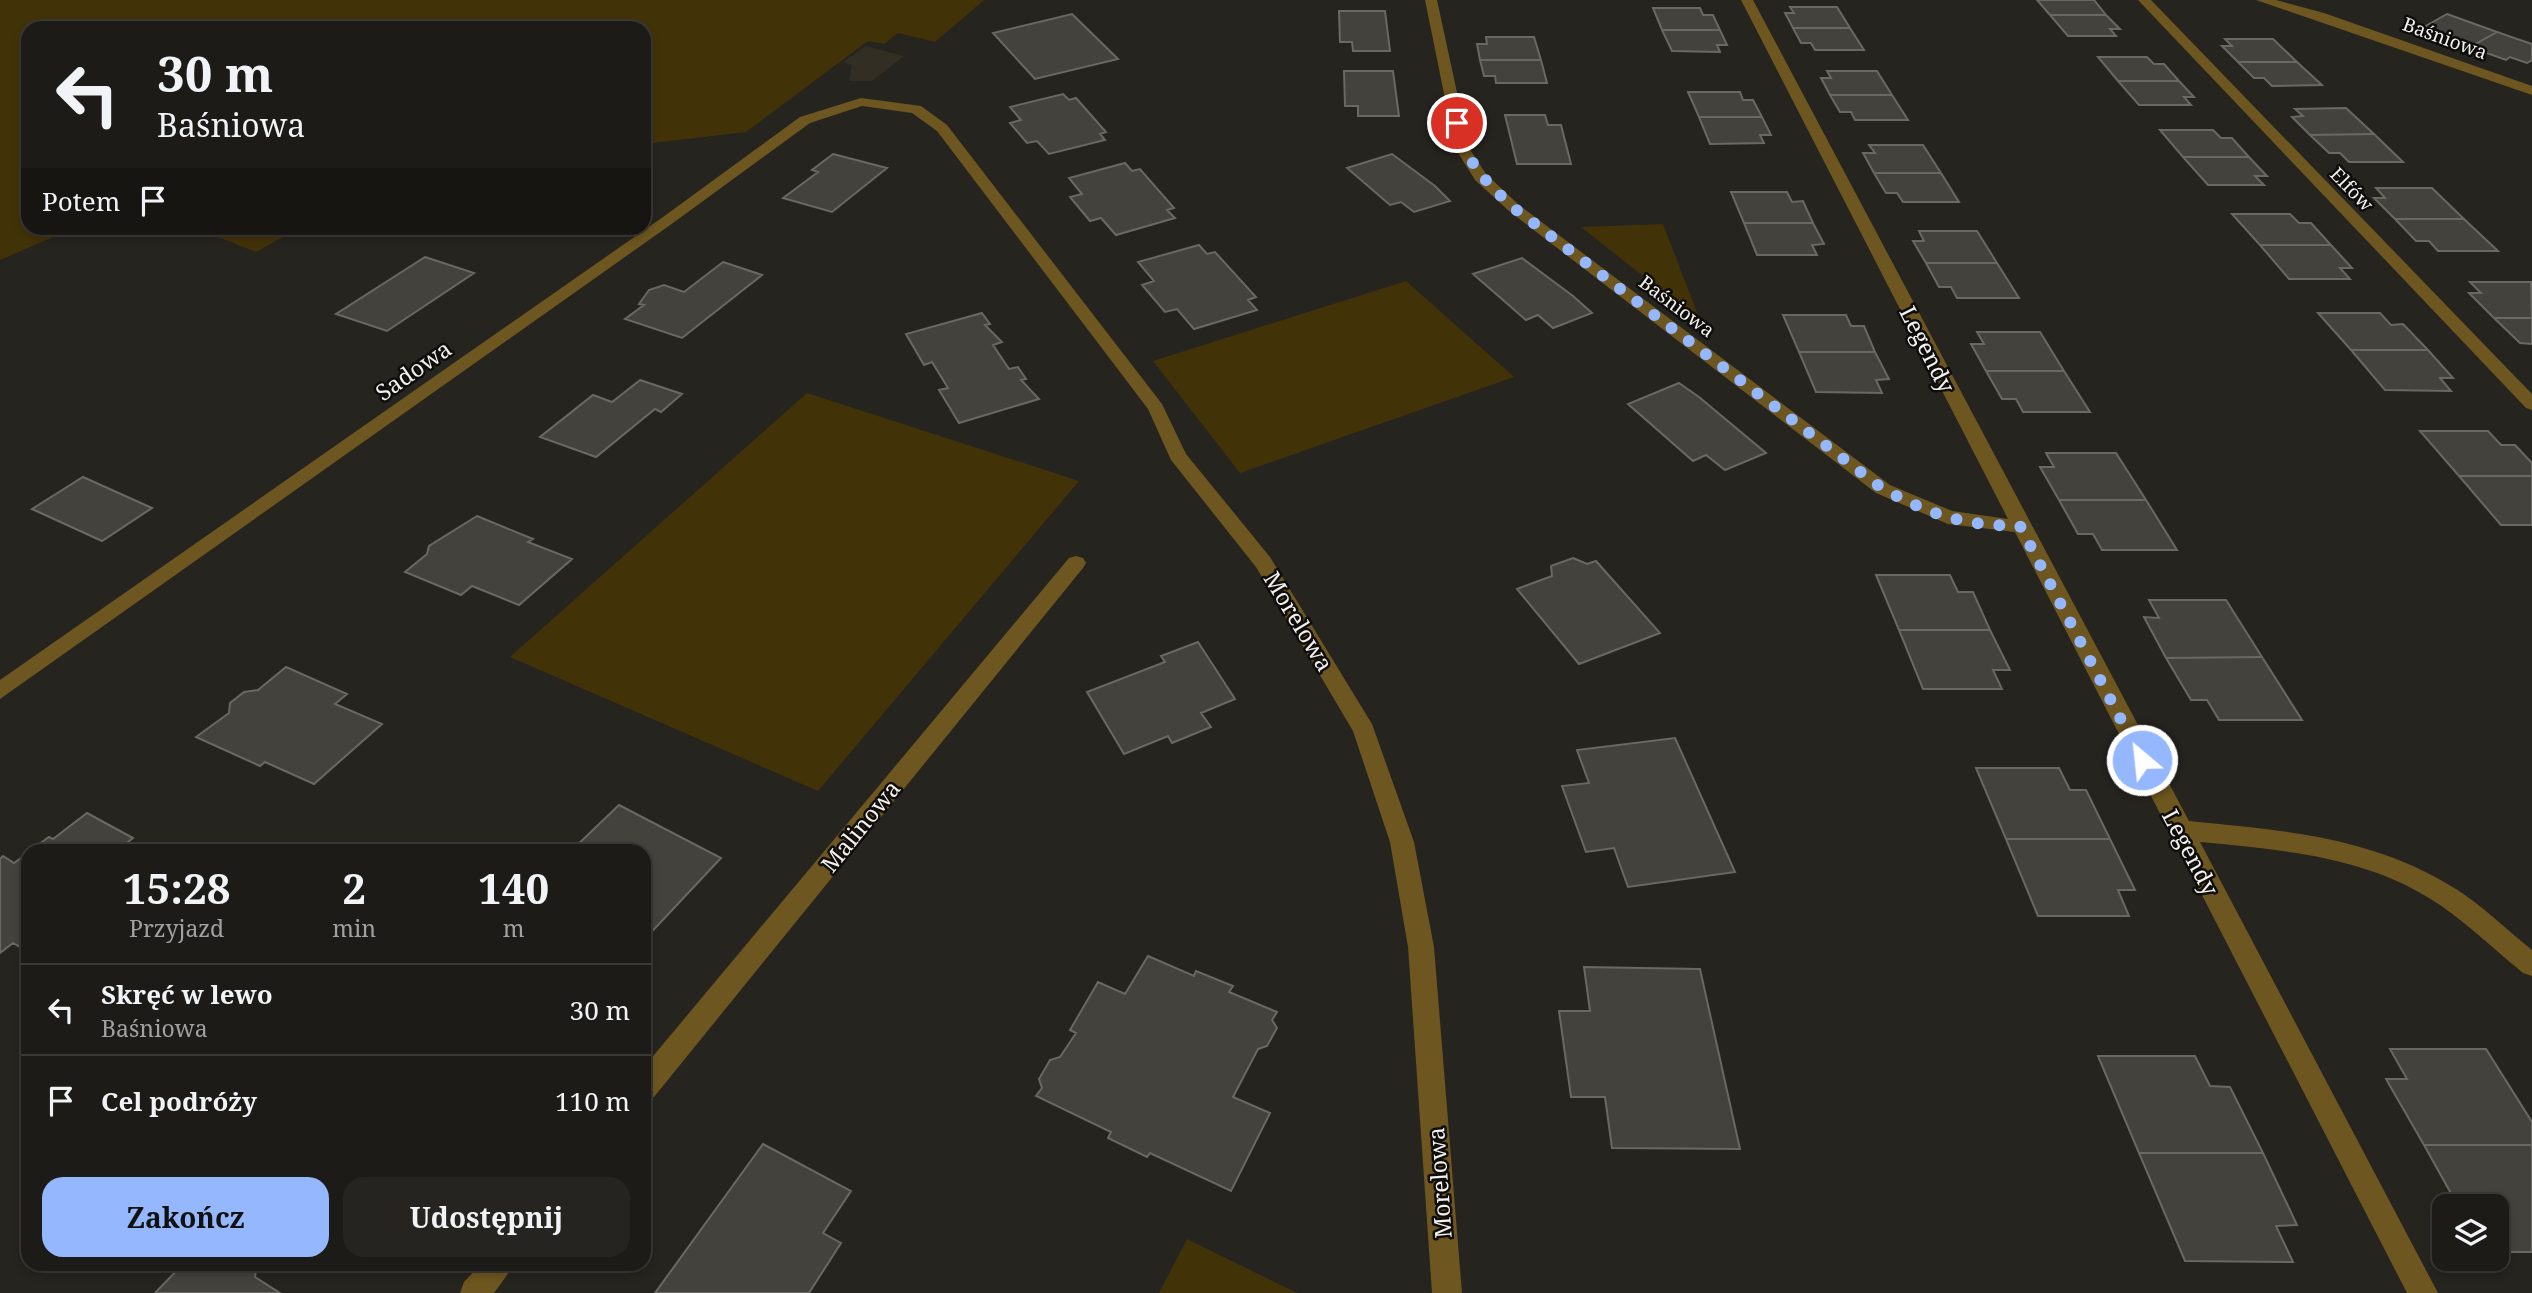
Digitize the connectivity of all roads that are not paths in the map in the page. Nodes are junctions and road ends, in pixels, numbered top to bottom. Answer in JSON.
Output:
{"nodes":[{"id":1,"x":1432,"y":0,"type":"edge"},
{"id":2,"x":1747,"y":0,"type":"edge"},
{"id":3,"x":2144,"y":0,"type":"edge"},
{"id":4,"x":2262,"y":0,"type":"edge"},
{"id":5,"x":2532,"y":91,"type":"edge"},
{"id":6,"x":861,"y":102,"type":"joint"},
{"id":7,"x":651,"y":232,"type":"edge"},
{"id":8,"x":647,"y":235,"type":"edge"},
{"id":9,"x":2532,"y":404,"type":"edge"},
{"id":10,"x":2020,"y":526,"type":"junction"},
{"id":11,"x":1076,"y":563,"type":"dead end"},
{"id":12,"x":0,"y":691,"type":"edge"},
{"id":13,"x":2179,"y":830,"type":"junction"},
{"id":14,"x":2532,"y":965,"type":"edge"},
{"id":15,"x":651,"y":1079,"type":"edge"},
{"id":16,"x":494,"y":1271,"type":"edge"},
{"id":17,"x":475,"y":1293,"type":"edge"},
{"id":18,"x":1447,"y":1293,"type":"edge"},
{"id":19,"x":2423,"y":1293,"type":"edge"}],
"edges":[{"from":1,"to":10,"type":"street","name":"Baśniowa"},
{"from":2,"to":10,"type":"street","name":"Legendy"},
{"from":3,"to":9,"type":"street","name":"Elfów"},
{"from":4,"to":5,"type":"street","name":"Baśniowa"},
{"from":6,"to":7,"type":"street","name":"Sadowa"},
{"from":6,"to":18,"type":"street","name":"Morelowa"},
{"from":8,"to":12,"type":"street","name":"Sadowa"},
{"from":10,"to":13,"type":"street","name":"Legendy"},
{"from":11,"to":15,"type":"street","name":"Malinowa"},
{"from":13,"to":14,"type":"street"},
{"from":13,"to":19,"type":"street","name":"Legendy"},
{"from":16,"to":17,"type":"street"}]}
